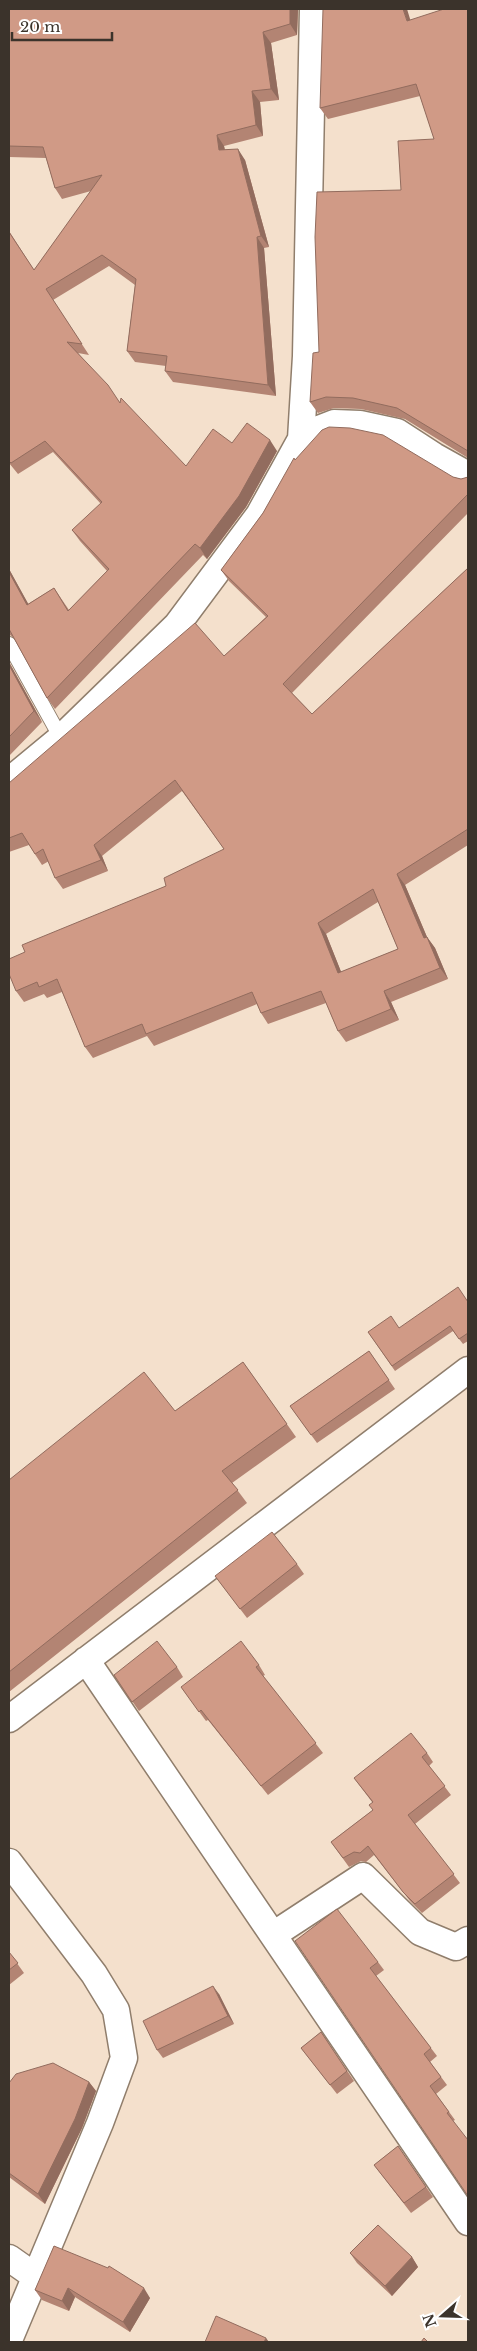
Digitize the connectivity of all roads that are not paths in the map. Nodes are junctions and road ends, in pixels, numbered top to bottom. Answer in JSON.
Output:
{"nodes":[{"id":1,"x":313,"y":9,"type":"edge"},
{"id":2,"x":301,"y":439,"type":"junction"},
{"id":3,"x":468,"y":475,"type":"edge"},
{"id":4,"x":9,"y":644,"type":"edge"},
{"id":5,"x":61,"y":738,"type":"junction"},
{"id":6,"x":9,"y":781,"type":"edge"},
{"id":7,"x":468,"y":1370,"type":"edge"},
{"id":8,"x":86,"y":1660,"type":"junction"},
{"id":9,"x":9,"y":1719,"type":"edge"},
{"id":10,"x":9,"y":1862,"type":"edge"},
{"id":11,"x":273,"y":1935,"type":"junction"},
{"id":12,"x":468,"y":1940,"type":"edge"},
{"id":13,"x":468,"y":2222,"type":"edge"},
{"id":14,"x":9,"y":2258,"type":"edge"},
{"id":15,"x":36,"y":2276,"type":"junction"},
{"id":16,"x":9,"y":2340,"type":"edge"}],
"edges":[{"from":1,"to":2,"type":"street"},
{"from":2,"to":3,"type":"street"},
{"from":2,"to":5,"type":"street"},
{"from":4,"to":5,"type":"lane"},
{"from":5,"to":6,"type":"street"},
{"from":7,"to":8,"type":"street"},
{"from":8,"to":9,"type":"street"},
{"from":8,"to":11,"type":"street"},
{"from":10,"to":15,"type":"street"},
{"from":11,"to":12,"type":"street"},
{"from":11,"to":13,"type":"street"},
{"from":14,"to":15,"type":"street"},
{"from":15,"to":16,"type":"street"}]}
